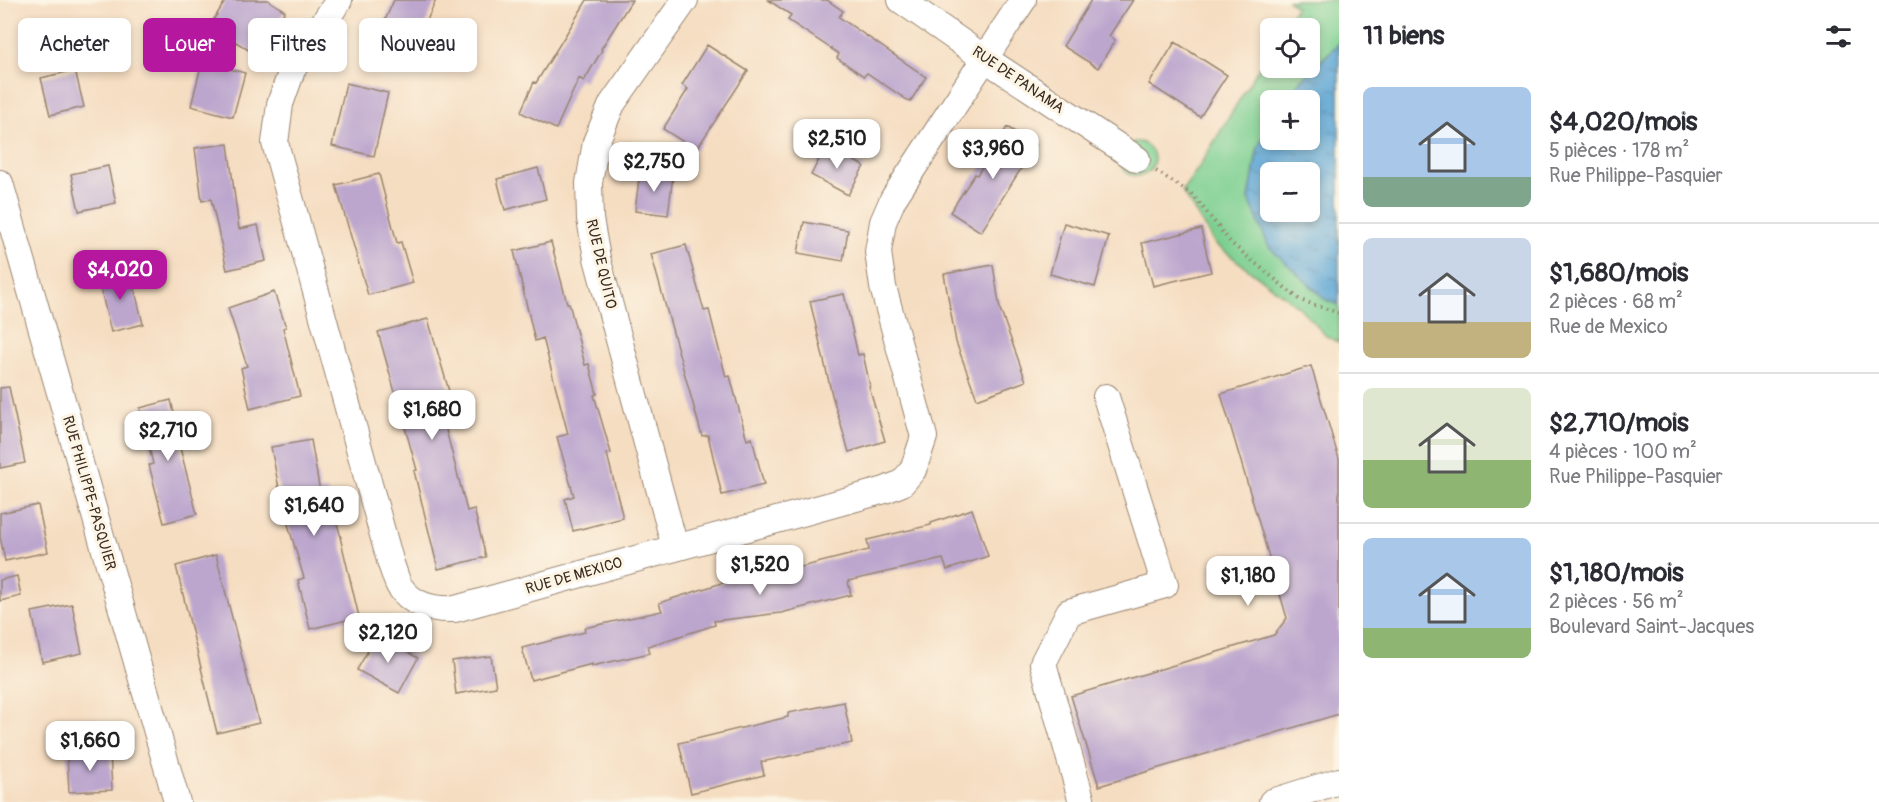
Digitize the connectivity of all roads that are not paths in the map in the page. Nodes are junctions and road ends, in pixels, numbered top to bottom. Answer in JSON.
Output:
{"nodes":[{"id":1,"x":339,"y":0,"type":"edge"},
{"id":2,"x":685,"y":0,"type":"edge"},
{"id":3,"x":901,"y":0,"type":"edge"},
{"id":4,"x":1023,"y":0,"type":"edge"},
{"id":5,"x":984,"y":58,"type":"junction"},
{"id":6,"x":1137,"y":159,"type":"road end"},
{"id":7,"x":0,"y":183,"type":"edge"},
{"id":8,"x":1106,"y":397,"type":"dead end"},
{"id":9,"x":675,"y":547,"type":"junction"},
{"id":10,"x":1339,"y":781,"type":"edge"},
{"id":11,"x":177,"y":802,"type":"edge"},
{"id":12,"x":1082,"y":802,"type":"edge"},
{"id":13,"x":1272,"y":802,"type":"edge"}],
"edges":[{"from":1,"to":9,"type":"street","name":"RUE DE MEXICO"},
{"from":2,"to":9,"type":"street","name":"RUE DE QUITO"},
{"from":3,"to":5,"type":"street","name":"RUE DE PANAMA"},
{"from":4,"to":5,"type":"street","name":"RUE DE MEXICO"},
{"from":5,"to":6,"type":"street","name":"RUE DE PANAMA"},
{"from":5,"to":9,"type":"street","name":"RUE DE MEXICO"},
{"from":7,"to":11,"type":"street","name":"RUE PHILIPPE-PASQUIER"},
{"from":8,"to":12,"type":"street"},
{"from":10,"to":13,"type":"street"}]}
